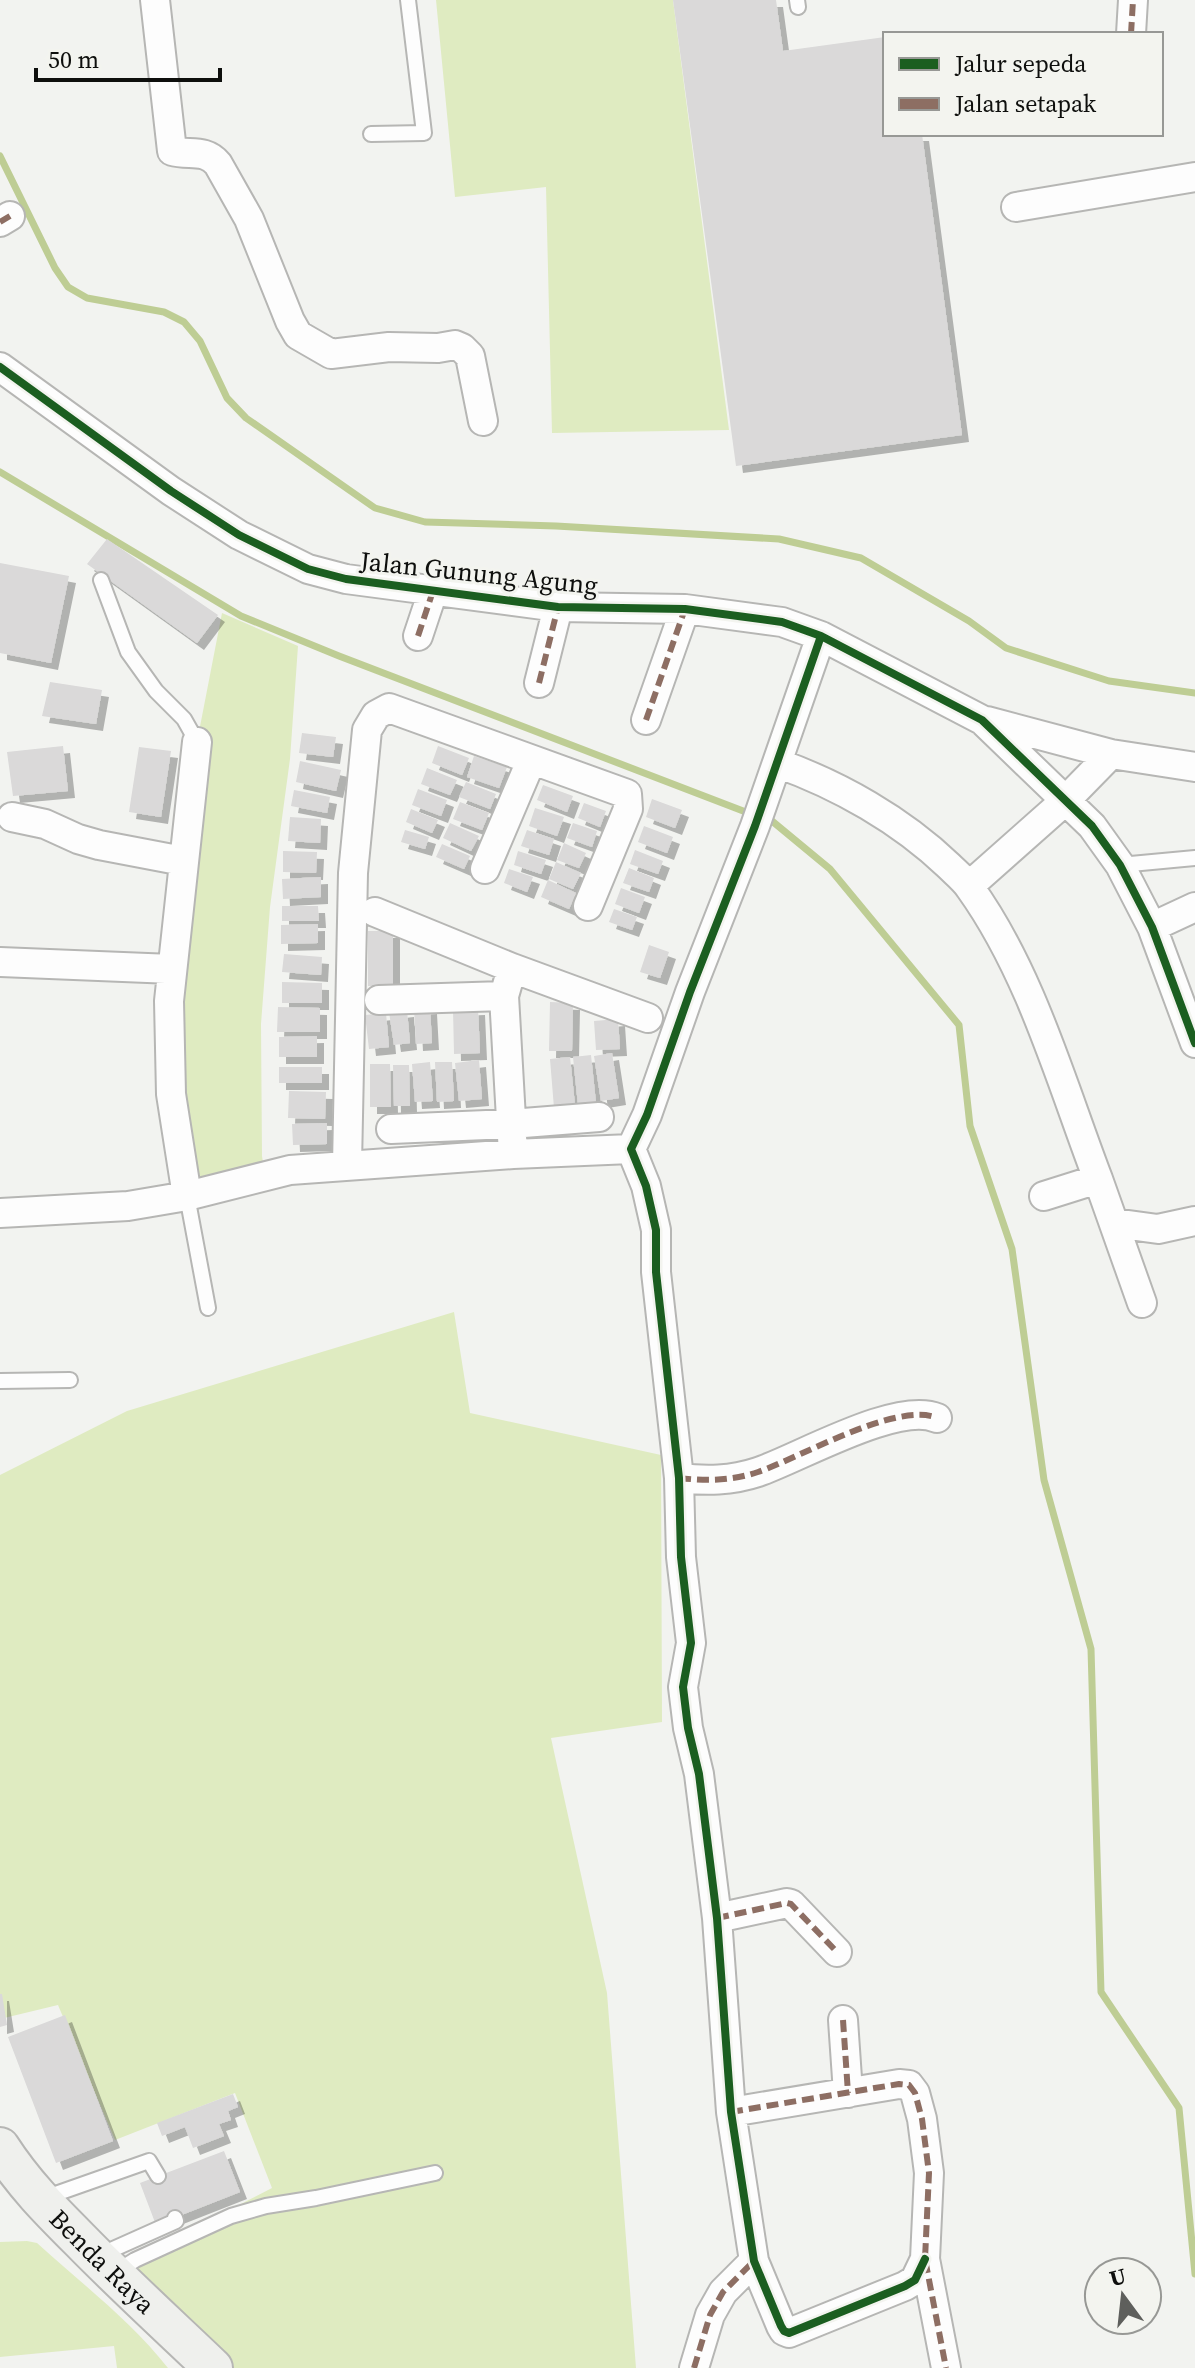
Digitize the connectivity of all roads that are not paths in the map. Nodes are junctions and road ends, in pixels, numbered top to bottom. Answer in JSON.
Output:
{"nodes":[{"id":1,"x":155,"y":0,"type":"edge"},
{"id":2,"x":408,"y":0,"type":"edge"},
{"id":3,"x":1133,"y":0,"type":"edge"},
{"id":4,"x":1131,"y":32,"type":"edge"},
{"id":5,"x":371,"y":134,"type":"dead end"},
{"id":6,"x":1195,"y":177,"type":"edge"},
{"id":7,"x":1016,"y":207,"type":"dead end"},
{"id":8,"x":1,"y":370,"type":"edge"},
{"id":9,"x":483,"y":421,"type":"dead end"},
{"id":10,"x":101,"y":580,"type":"dead end"},
{"id":11,"x":433,"y":591,"type":"junction"},
{"id":12,"x":558,"y":607,"type":"junction"},
{"id":13,"x":685,"y":609,"type":"junction"},
{"id":14,"x":418,"y":636,"type":"dead end"},
{"id":15,"x":821,"y":636,"type":"junction"},
{"id":16,"x":539,"y":683,"type":"dead end"},
{"id":17,"x":646,"y":720,"type":"dead end"},
{"id":18,"x":982,"y":720,"type":"junction"},
{"id":19,"x":197,"y":742,"type":"joint"},
{"id":20,"x":1111,"y":754,"type":"junction"},
{"id":21,"x":531,"y":761,"type":"junction"},
{"id":22,"x":777,"y":763,"type":"junction"},
{"id":23,"x":1195,"y":767,"type":"edge"},
{"id":24,"x":1066,"y":800,"type":"junction"},
{"id":25,"x":12,"y":817,"type":"dead end"},
{"id":26,"x":1195,"y":858,"type":"edge"},
{"id":27,"x":183,"y":861,"type":"junction"},
{"id":28,"x":1120,"y":865,"type":"junction"},
{"id":29,"x":485,"y":869,"type":"dead end"},
{"id":30,"x":969,"y":886,"type":"junction"},
{"id":31,"x":588,"y":906,"type":"dead end"},
{"id":32,"x":1195,"y":907,"type":"edge"},
{"id":33,"x":375,"y":912,"type":"dead end"},
{"id":34,"x":1152,"y":927,"type":"junction"},
{"id":35,"x":0,"y":962,"type":"edge"},
{"id":36,"x":512,"y":968,"type":"junction"},
{"id":37,"x":172,"y":969,"type":"junction"},
{"id":38,"x":504,"y":996,"type":"junction"},
{"id":39,"x":379,"y":1000,"type":"dead end"},
{"id":40,"x":648,"y":1018,"type":"dead end"},
{"id":41,"x":1195,"y":1043,"type":"edge"},
{"id":42,"x":599,"y":1117,"type":"dead end"},
{"id":43,"x":511,"y":1124,"type":"junction"},
{"id":44,"x":391,"y":1129,"type":"dead end"},
{"id":45,"x":631,"y":1149,"type":"junction"},
{"id":46,"x":513,"y":1154,"type":"junction"},
{"id":47,"x":347,"y":1165,"type":"junction"},
{"id":48,"x":1098,"y":1179,"type":"junction"},
{"id":49,"x":187,"y":1196,"type":"junction"},
{"id":50,"x":1044,"y":1196,"type":"dead end"},
{"id":51,"x":0,"y":1213,"type":"edge"},
{"id":52,"x":1195,"y":1221,"type":"edge"},
{"id":53,"x":1114,"y":1223,"type":"junction"},
{"id":54,"x":1142,"y":1303,"type":"dead end"},
{"id":55,"x":208,"y":1308,"type":"dead end"},
{"id":56,"x":70,"y":1380,"type":"dead end"},
{"id":57,"x":0,"y":1381,"type":"edge"},
{"id":58,"x":937,"y":1418,"type":"dead end"},
{"id":59,"x":679,"y":1478,"type":"junction"},
{"id":60,"x":717,"y":1918,"type":"junction"},
{"id":61,"x":837,"y":1952,"type":"dead end"},
{"id":62,"x":843,"y":2020,"type":"dead end"},
{"id":63,"x":848,"y":2093,"type":"junction"},
{"id":64,"x":731,"y":2112,"type":"junction"},
{"id":65,"x":0,"y":2147,"type":"edge"},
{"id":66,"x":435,"y":2173,"type":"dead end"},
{"id":67,"x":158,"y":2176,"type":"dead end"},
{"id":68,"x":40,"y":2200,"type":"junction"},
{"id":69,"x":175,"y":2218,"type":"dead end"},
{"id":70,"x":925,"y":2259,"type":"junction"},
{"id":71,"x":754,"y":2261,"type":"junction"},
{"id":72,"x":104,"y":2266,"type":"junction"},
{"id":73,"x":213,"y":2368,"type":"edge"},
{"id":74,"x":694,"y":2368,"type":"edge"},
{"id":75,"x":946,"y":2368,"type":"edge"}],
"edges":[{"from":1,"to":9,"type":"street"},
{"from":2,"to":5,"type":"lane"},
{"from":3,"to":4,"type":"street"},
{"from":6,"to":7,"type":"street"},
{"from":8,"to":11,"type":"street","name":"Jalan Gunung Agung"},
{"from":10,"to":19,"type":"lane"},
{"from":11,"to":12,"type":"street","name":"Jalan Gunung Agung"},
{"from":11,"to":14,"type":"street"},
{"from":12,"to":13,"type":"street","name":"Jalan Gunung Agung"},
{"from":12,"to":16,"type":"street"},
{"from":13,"to":15,"type":"street","name":"Jalan Gunung Agung"},
{"from":13,"to":17,"type":"street"},
{"from":15,"to":18,"type":"street","name":"Jalan Gunung Agung"},
{"from":15,"to":22,"type":"street"},
{"from":18,"to":20,"type":"street"},
{"from":18,"to":24,"type":"street","name":"Jalan Gunung Agung"},
{"from":19,"to":27,"type":"street"},
{"from":20,"to":23,"type":"street"},
{"from":20,"to":24,"type":"street"},
{"from":21,"to":29,"type":"street"},
{"from":21,"to":31,"type":"street"},
{"from":21,"to":47,"type":"street"},
{"from":22,"to":30,"type":"street"},
{"from":22,"to":45,"type":"street"},
{"from":24,"to":28,"type":"street","name":"Jalan Gunung Agung"},
{"from":24,"to":30,"type":"street"},
{"from":25,"to":27,"type":"street"},
{"from":26,"to":28,"type":"lane"},
{"from":27,"to":37,"type":"street"},
{"from":28,"to":34,"type":"street","name":"Jalan Gunung Agung"},
{"from":30,"to":48,"type":"street"},
{"from":32,"to":34,"type":"street"},
{"from":33,"to":36,"type":"street"},
{"from":34,"to":41,"type":"street","name":"Jalan Gunung Agung"},
{"from":35,"to":37,"type":"street"},
{"from":36,"to":38,"type":"street"},
{"from":36,"to":40,"type":"street"},
{"from":37,"to":49,"type":"street"},
{"from":38,"to":39,"type":"street"},
{"from":38,"to":43,"type":"street"},
{"from":42,"to":43,"type":"street"},
{"from":43,"to":44,"type":"street"},
{"from":43,"to":46,"type":"street"},
{"from":45,"to":46,"type":"street"},
{"from":45,"to":59,"type":"street"},
{"from":46,"to":47,"type":"street"},
{"from":47,"to":49,"type":"street"},
{"from":48,"to":50,"type":"street"},
{"from":48,"to":53,"type":"street"},
{"from":49,"to":51,"type":"street"},
{"from":49,"to":55,"type":"lane"},
{"from":52,"to":53,"type":"street"},
{"from":53,"to":54,"type":"street"},
{"from":56,"to":57,"type":"lane"},
{"from":58,"to":59,"type":"street"},
{"from":59,"to":60,"type":"street"},
{"from":60,"to":61,"type":"street"},
{"from":60,"to":64,"type":"street"},
{"from":62,"to":63,"type":"street"},
{"from":63,"to":64,"type":"street"},
{"from":63,"to":70,"type":"street"},
{"from":64,"to":71,"type":"street"},
{"from":65,"to":68,"type":"street","name":"Benda Raya"},
{"from":66,"to":72,"type":"lane"},
{"from":67,"to":68,"type":"lane"},
{"from":68,"to":72,"type":"street","name":"Benda Raya"},
{"from":69,"to":72,"type":"lane"},
{"from":70,"to":71,"type":"street"},
{"from":70,"to":75,"type":"street"},
{"from":71,"to":74,"type":"street"},
{"from":72,"to":73,"type":"street","name":"Benda Raya"}]}
